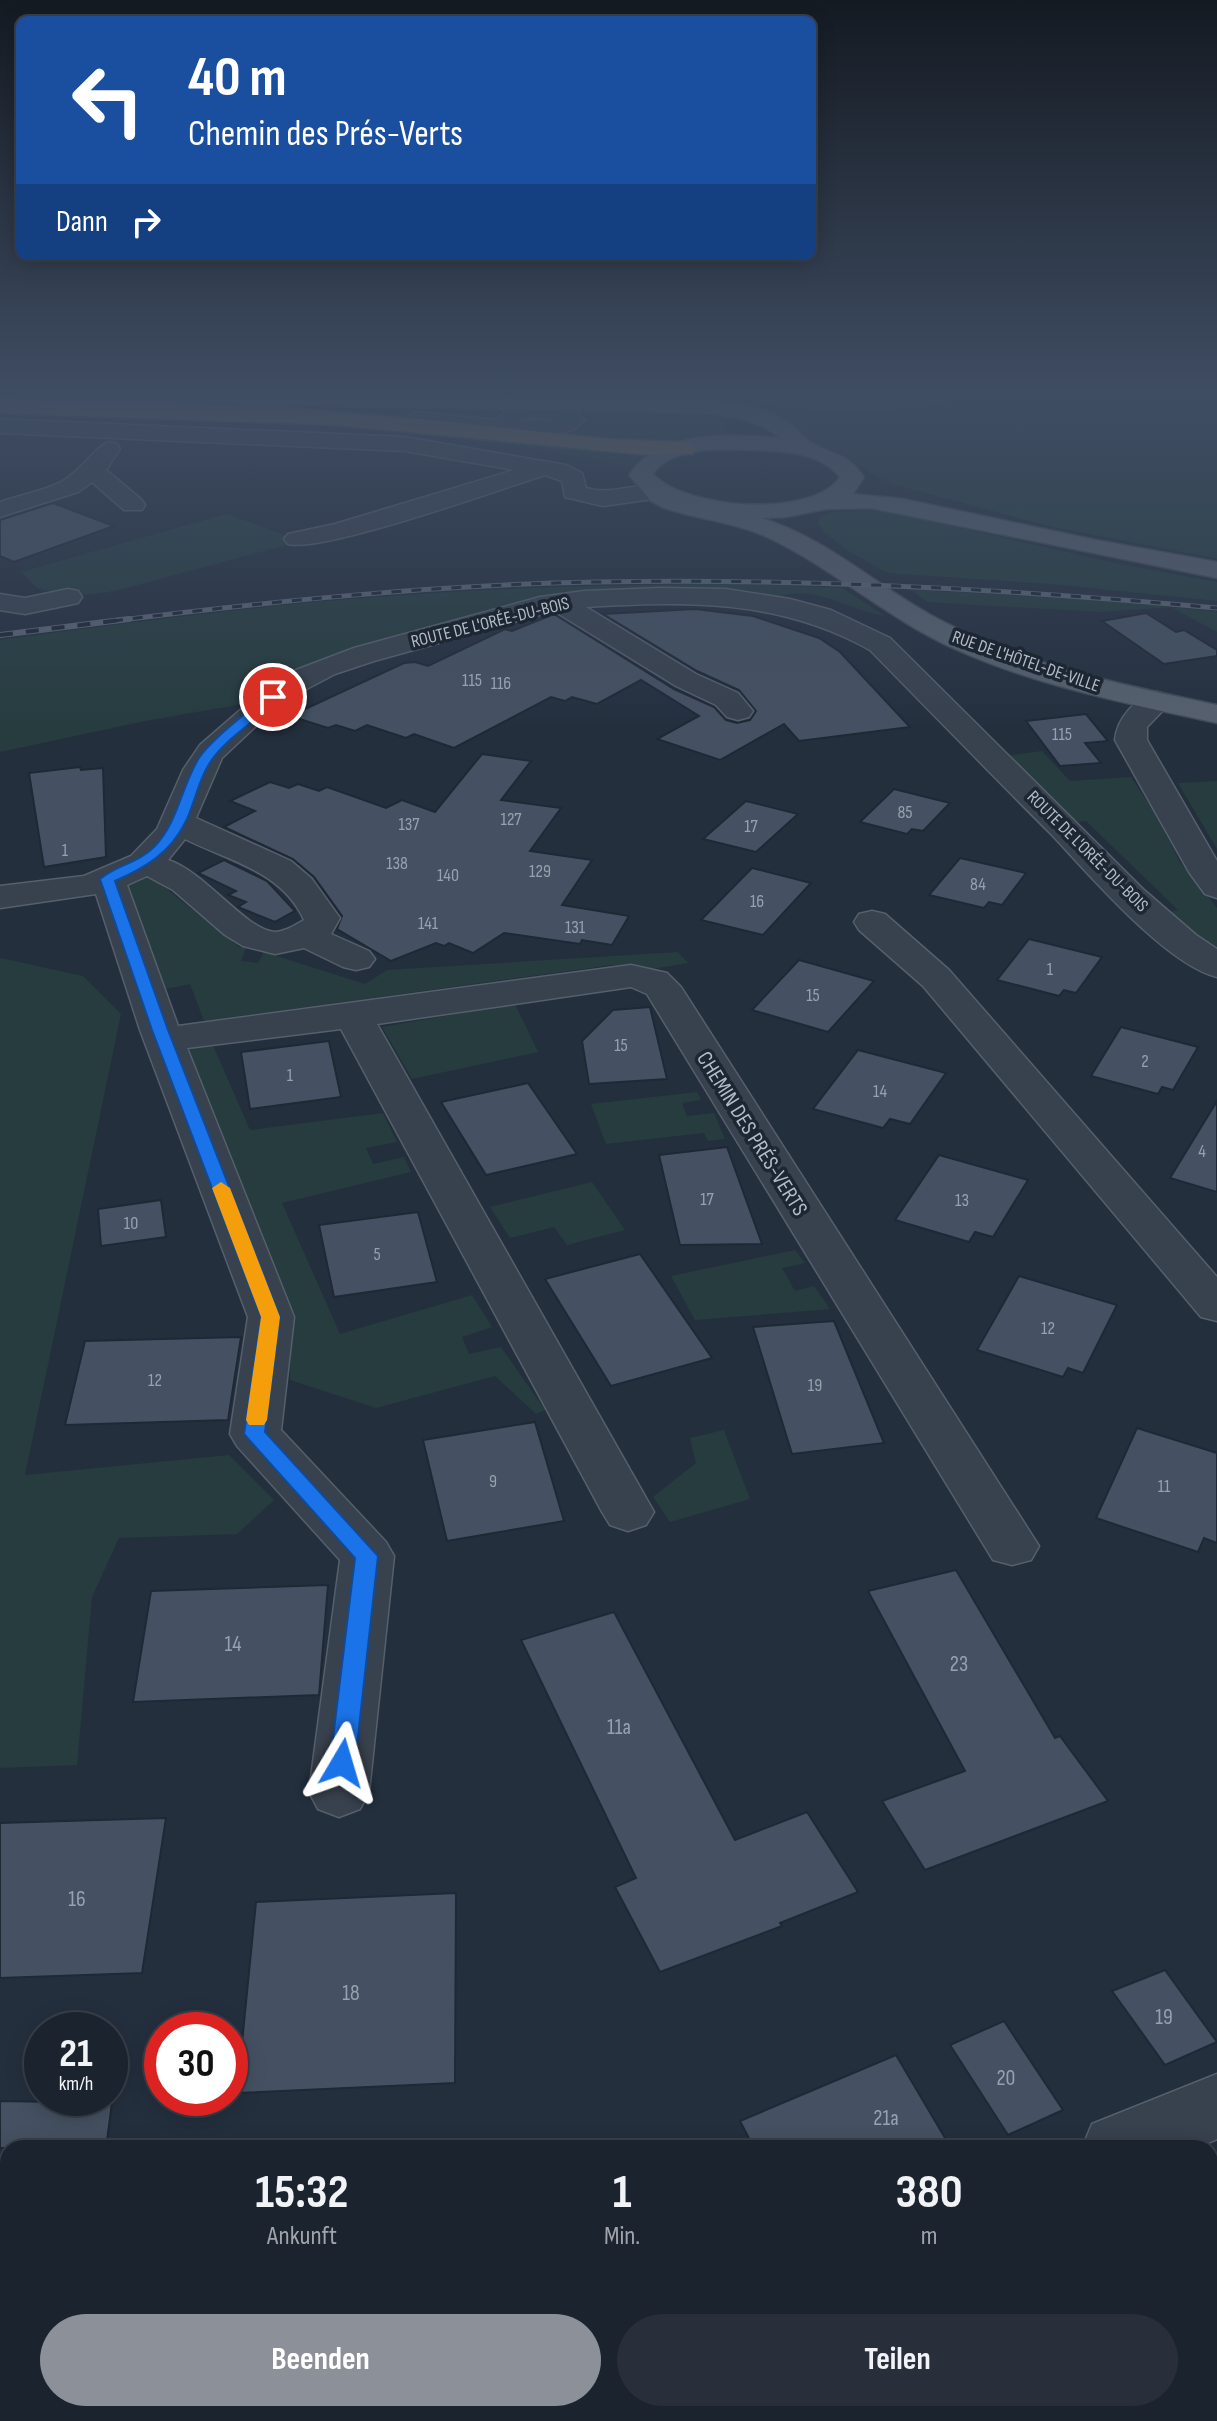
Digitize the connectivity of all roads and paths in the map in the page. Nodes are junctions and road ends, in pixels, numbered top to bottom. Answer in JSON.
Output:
{"nodes":[{"id":1,"x":423,"y":505,"type":"edge"},
{"id":2,"x":680,"y":505,"type":"edge"},
{"id":3,"x":715,"y":505,"type":"edge"},
{"id":4,"x":811,"y":505,"type":"joint"},
{"id":5,"x":898,"y":505,"type":"edge"},
{"id":6,"x":941,"y":505,"type":"edge"},
{"id":7,"x":1036,"y":535,"type":"junction"},
{"id":8,"x":297,"y":539,"type":"dead end"},
{"id":9,"x":808,"y":547,"type":"junction"},
{"id":10,"x":1217,"y":570,"type":"edge"},
{"id":11,"x":68,"y":597,"type":"dead end"},
{"id":12,"x":0,"y":602,"type":"edge"},
{"id":13,"x":559,"y":602,"type":"junction"},
{"id":14,"x":1157,"y":701,"type":"junction"},
{"id":15,"x":738,"y":711,"type":"dead end"},
{"id":16,"x":1217,"y":714,"type":"edge"},
{"id":17,"x":180,"y":822,"type":"junction"},
{"id":18,"x":124,"y":872,"type":"junction"},
{"id":19,"x":1217,"y":887,"type":"edge"},
{"id":20,"x":0,"y":897,"type":"edge"},
{"id":21,"x":872,"y":922,"type":"dead end"},
{"id":22,"x":307,"y":936,"type":"junction"},
{"id":23,"x":356,"y":959,"type":"dead end"},
{"id":24,"x":1217,"y":966,"type":"edge"},
{"id":25,"x":353,"y":1016,"type":"junction"},
{"id":26,"x":164,"y":1039,"type":"junction"},
{"id":27,"x":1217,"y":1306,"type":"edge"},
{"id":28,"x":628,"y":1512,"type":"dead end"},
{"id":29,"x":1012,"y":1546,"type":"dead end"},
{"id":30,"x":339,"y":1792,"type":"dead end"},
{"id":31,"x":1217,"y":2106,"type":"edge"},
{"id":32,"x":1136,"y":2140,"type":"edge"}],
"edges":[{"from":1,"to":8,"type":"street"},
{"from":2,"to":9,"type":"main road","name":"RUE DE L'HÔTEL-DE-VILLE"},
{"from":3,"to":4,"type":"main road"},
{"from":4,"to":9,"type":"main road"},
{"from":5,"to":7,"type":"main road"},
{"from":6,"to":7,"type":"main road"},
{"from":7,"to":10,"type":"main road"},
{"from":9,"to":14,"type":"main road","name":"RUE DE L'HÔTEL-DE-VILLE"},
{"from":11,"to":12,"type":"street"},
{"from":13,"to":15,"type":"street"},
{"from":13,"to":17,"type":"street","name":"ROUTE DE L'ORÉE-DU-BOIS"},
{"from":13,"to":24,"type":"street","name":"ROUTE DE L'ORÉE-DU-BOIS"},
{"from":14,"to":16,"type":"main road","name":"RUE DE L'HÔTEL-DE-VILLE"},
{"from":14,"to":19,"type":"street"},
{"from":17,"to":18,"type":"street","name":"ROUTE DE L'ORÉE-DU-BOIS"},
{"from":17,"to":22,"type":"street"},
{"from":18,"to":20,"type":"street"},
{"from":18,"to":22,"type":"street"},
{"from":18,"to":26,"type":"street"},
{"from":21,"to":27,"type":"street"},
{"from":22,"to":23,"type":"street"},
{"from":25,"to":26,"type":"street","name":"CHEMIN DES PRÉS-VERTS"},
{"from":25,"to":28,"type":"street"},
{"from":25,"to":29,"type":"street","name":"CHEMIN DES PRÉS-VERTS"},
{"from":26,"to":30,"type":"street"},
{"from":31,"to":32,"type":"street"}]}
